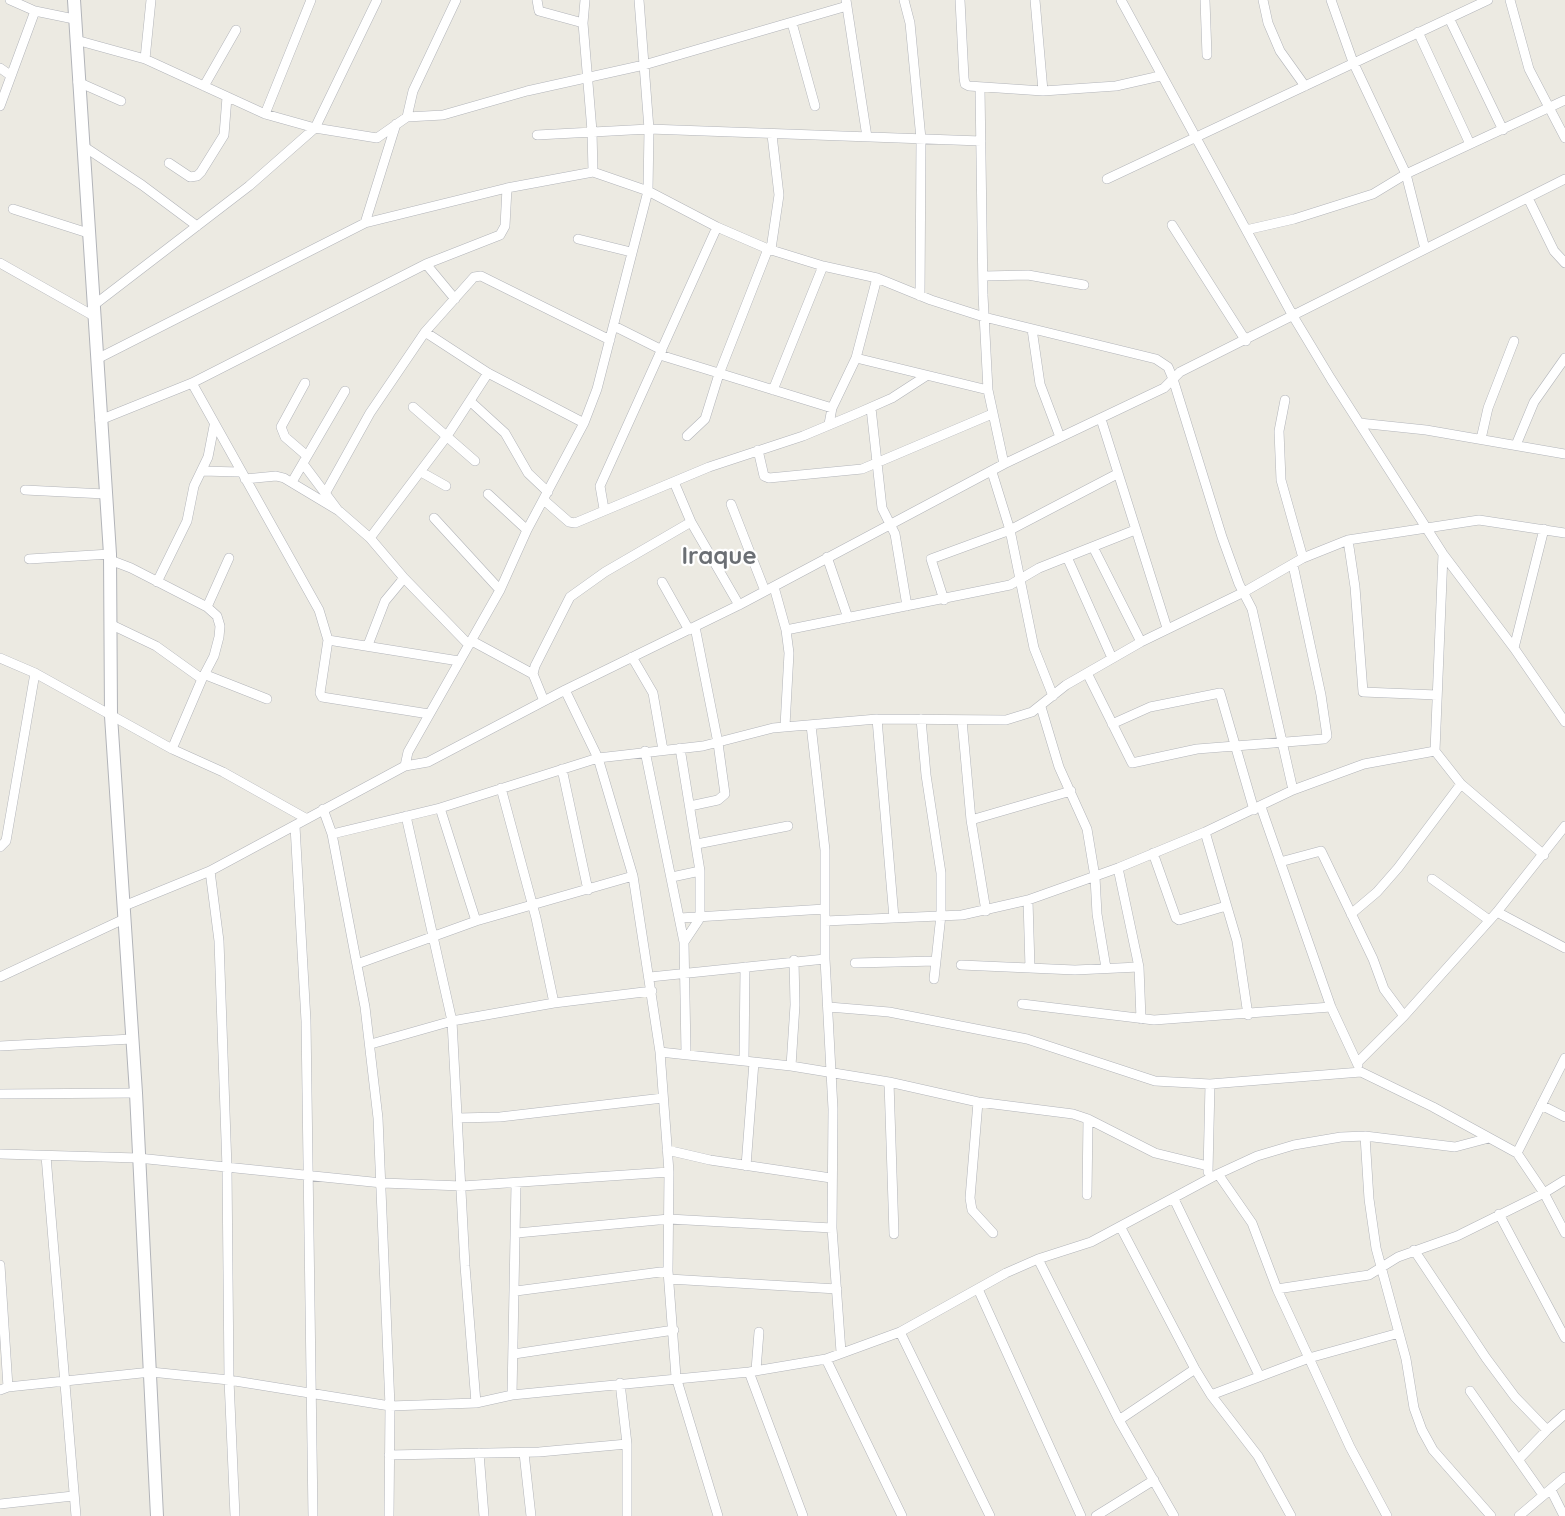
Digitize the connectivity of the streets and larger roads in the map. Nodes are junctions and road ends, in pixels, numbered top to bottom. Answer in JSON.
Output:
{"nodes":[{"id":1,"x":10,"y":0,"type":"edge"},
{"id":2,"x":74,"y":0,"type":"edge"},
{"id":3,"x":151,"y":0,"type":"edge"},
{"id":4,"x":311,"y":0,"type":"edge"},
{"id":5,"x":377,"y":0,"type":"edge"},
{"id":6,"x":456,"y":0,"type":"edge"},
{"id":7,"x":537,"y":0,"type":"edge"},
{"id":8,"x":585,"y":0,"type":"edge"},
{"id":9,"x":639,"y":0,"type":"edge"},
{"id":10,"x":904,"y":0,"type":"edge"},
{"id":11,"x":960,"y":0,"type":"edge"},
{"id":12,"x":1035,"y":0,"type":"edge"},
{"id":13,"x":1121,"y":0,"type":"edge"},
{"id":14,"x":1205,"y":0,"type":"edge"},
{"id":15,"x":1263,"y":0,"type":"edge"},
{"id":16,"x":1331,"y":0,"type":"edge"},
{"id":17,"x":1488,"y":0,"type":"edge"},
{"id":18,"x":1510,"y":0,"type":"edge"},
{"id":19,"x":846,"y":3,"type":"edge"},
{"id":20,"x":34,"y":11,"type":"junction"},
{"id":21,"x":1449,"y":18,"type":"junction"},
{"id":22,"x":74,"y":20,"type":"junction"},
{"id":23,"x":792,"y":22,"type":"junction"},
{"id":24,"x":583,"y":23,"type":"junction"},
{"id":25,"x":236,"y":30,"type":"dead end"},
{"id":26,"x":1418,"y":32,"type":"junction"},
{"id":27,"x":76,"y":39,"type":"junction"},
{"id":28,"x":1207,"y":55,"type":"dead end"},
{"id":29,"x":145,"y":58,"type":"junction"},
{"id":30,"x":1353,"y":62,"type":"junction"},
{"id":31,"x":644,"y":65,"type":"junction"},
{"id":32,"x":0,"y":68,"type":"edge"},
{"id":33,"x":10,"y":75,"type":"junction"},
{"id":34,"x":1160,"y":76,"type":"junction"},
{"id":35,"x":588,"y":77,"type":"junction"},
{"id":36,"x":78,"y":82,"type":"junction"},
{"id":37,"x":204,"y":86,"type":"junction"},
{"id":38,"x":1305,"y":86,"type":"junction"},
{"id":39,"x":980,"y":88,"type":"junction"},
{"id":40,"x":1043,"y":91,"type":"junction"},
{"id":41,"x":227,"y":97,"type":"junction"},
{"id":42,"x":1565,"y":100,"type":"edge"},
{"id":43,"x":121,"y":101,"type":"dead end"},
{"id":44,"x":0,"y":106,"type":"edge"},
{"id":45,"x":815,"y":106,"type":"dead end"},
{"id":46,"x":1549,"y":108,"type":"junction"},
{"id":47,"x":265,"y":114,"type":"junction"},
{"id":48,"x":407,"y":117,"type":"junction"},
{"id":49,"x":396,"y":124,"type":"junction"},
{"id":50,"x":315,"y":128,"type":"junction"},
{"id":51,"x":649,"y":129,"type":"junction"},
{"id":52,"x":1503,"y":130,"type":"junction"},
{"id":53,"x":592,"y":131,"type":"junction"},
{"id":54,"x":537,"y":135,"type":"dead end"},
{"id":55,"x":772,"y":135,"type":"junction"},
{"id":56,"x":867,"y":137,"type":"junction"},
{"id":57,"x":1195,"y":138,"type":"junction"},
{"id":58,"x":1565,"y":138,"type":"edge"},
{"id":59,"x":921,"y":139,"type":"junction"},
{"id":60,"x":981,"y":141,"type":"junction"},
{"id":61,"x":1470,"y":144,"type":"junction"},
{"id":62,"x":83,"y":146,"type":"junction"},
{"id":63,"x":169,"y":163,"type":"dead end"},
{"id":64,"x":593,"y":172,"type":"junction"},
{"id":65,"x":1406,"y":174,"type":"junction"},
{"id":66,"x":1107,"y":179,"type":"dead end"},
{"id":67,"x":1565,"y":179,"type":"edge"},
{"id":68,"x":507,"y":188,"type":"junction"},
{"id":69,"x":648,"y":191,"type":"junction"},
{"id":70,"x":1528,"y":198,"type":"junction"},
{"id":71,"x":13,"y":209,"type":"dead end"},
{"id":72,"x":365,"y":223,"type":"junction"},
{"id":73,"x":1172,"y":225,"type":"dead end"},
{"id":74,"x":196,"y":226,"type":"junction"},
{"id":75,"x":717,"y":227,"type":"junction"},
{"id":76,"x":1246,"y":230,"type":"junction"},
{"id":77,"x":88,"y":233,"type":"junction"},
{"id":78,"x":578,"y":239,"type":"dead end"},
{"id":79,"x":770,"y":249,"type":"junction"},
{"id":80,"x":1425,"y":249,"type":"junction"},
{"id":81,"x":631,"y":252,"type":"junction"},
{"id":82,"x":0,"y":263,"type":"edge"},
{"id":83,"x":1565,"y":263,"type":"edge"},
{"id":84,"x":426,"y":264,"type":"junction"},
{"id":85,"x":823,"y":266,"type":"junction"},
{"id":86,"x":984,"y":276,"type":"junction"},
{"id":87,"x":877,"y":278,"type":"junction"},
{"id":88,"x":1084,"y":285,"type":"dead end"},
{"id":89,"x":920,"y":296,"type":"junction"},
{"id":90,"x":455,"y":298,"type":"junction"},
{"id":91,"x":93,"y":310,"type":"junction"},
{"id":92,"x":1293,"y":316,"type":"junction"},
{"id":93,"x":984,"y":317,"type":"junction"},
{"id":94,"x":614,"y":326,"type":"junction"},
{"id":95,"x":1032,"y":329,"type":"junction"},
{"id":96,"x":425,"y":332,"type":"junction"},
{"id":97,"x":610,"y":340,"type":"junction"},
{"id":98,"x":1246,"y":341,"type":"junction"},
{"id":99,"x":1514,"y":341,"type":"dead end"},
{"id":100,"x":661,"y":352,"type":"junction"},
{"id":101,"x":856,"y":358,"type":"junction"},
{"id":102,"x":1565,"y":358,"type":"edge"},
{"id":103,"x":97,"y":359,"type":"junction"},
{"id":104,"x":488,"y":373,"type":"junction"},
{"id":105,"x":719,"y":374,"type":"junction"},
{"id":106,"x":926,"y":376,"type":"junction"},
{"id":107,"x":1173,"y":379,"type":"junction"},
{"id":108,"x":192,"y":383,"type":"junction"},
{"id":109,"x":304,"y":383,"type":"dead end"},
{"id":110,"x":773,"y":390,"type":"junction"},
{"id":111,"x":988,"y":390,"type":"junction"},
{"id":112,"x":345,"y":391,"type":"dead end"},
{"id":113,"x":1285,"y":400,"type":"dead end"},
{"id":114,"x":471,"y":402,"type":"junction"},
{"id":115,"x":413,"y":406,"type":"dead end"},
{"id":116,"x":832,"y":408,"type":"junction"},
{"id":117,"x":871,"y":408,"type":"junction"},
{"id":118,"x":992,"y":414,"type":"junction"},
{"id":119,"x":1101,"y":418,"type":"junction"},
{"id":120,"x":100,"y":420,"type":"junction"},
{"id":121,"x":584,"y":423,"type":"junction"},
{"id":122,"x":1359,"y":423,"type":"junction"},
{"id":123,"x":828,"y":424,"type":"junction"},
{"id":124,"x":214,"y":426,"type":"junction"},
{"id":125,"x":447,"y":436,"type":"junction"},
{"id":126,"x":687,"y":436,"type":"dead end"},
{"id":127,"x":1060,"y":437,"type":"junction"},
{"id":128,"x":1481,"y":439,"type":"junction"},
{"id":129,"x":1516,"y":445,"type":"junction"},
{"id":130,"x":758,"y":450,"type":"junction"},
{"id":131,"x":1565,"y":454,"type":"edge"},
{"id":132,"x":306,"y":460,"type":"junction"},
{"id":133,"x":475,"y":461,"type":"dead end"},
{"id":134,"x":1004,"y":464,"type":"junction"},
{"id":135,"x":876,"y":465,"type":"junction"},
{"id":136,"x":202,"y":471,"type":"junction"},
{"id":137,"x":421,"y":472,"type":"junction"},
{"id":138,"x":992,"y":472,"type":"junction"},
{"id":139,"x":1117,"y":474,"type":"junction"},
{"id":140,"x":242,"y":476,"type":"junction"},
{"id":141,"x":292,"y":482,"type":"junction"},
{"id":142,"x":674,"y":482,"type":"junction"},
{"id":143,"x":446,"y":486,"type":"dead end"},
{"id":144,"x":25,"y":490,"type":"dead end"},
{"id":145,"x":326,"y":492,"type":"junction"},
{"id":146,"x":105,"y":494,"type":"junction"},
{"id":147,"x":488,"y":494,"type":"dead end"},
{"id":148,"x":546,"y":497,"type":"junction"},
{"id":149,"x":730,"y":504,"type":"dead end"},
{"id":150,"x":604,"y":509,"type":"junction"},
{"id":151,"x":339,"y":511,"type":"junction"},
{"id":152,"x":434,"y":518,"type":"dead end"},
{"id":153,"x":691,"y":522,"type":"junction"},
{"id":154,"x":889,"y":525,"type":"junction"},
{"id":155,"x":1427,"y":526,"type":"junction"},
{"id":156,"x":1544,"y":529,"type":"junction"},
{"id":157,"x":527,"y":530,"type":"junction"},
{"id":158,"x":1010,"y":530,"type":"junction"},
{"id":159,"x":1135,"y":530,"type":"junction"},
{"id":160,"x":1565,"y":533,"type":"edge"},
{"id":161,"x":370,"y":538,"type":"junction"},
{"id":162,"x":1348,"y":540,"type":"junction"},
{"id":163,"x":1094,"y":547,"type":"junction"},
{"id":164,"x":1443,"y":554,"type":"junction"},
{"id":165,"x":110,"y":557,"type":"junction"},
{"id":166,"x":827,"y":557,"type":"junction"},
{"id":167,"x":1067,"y":557,"type":"junction"},
{"id":168,"x":229,"y":558,"type":"dead end"},
{"id":169,"x":1303,"y":558,"type":"junction"},
{"id":170,"x":29,"y":559,"type":"dead end"},
{"id":171,"x":1293,"y":565,"type":"junction"},
{"id":172,"x":404,"y":578,"type":"junction"},
{"id":173,"x":1019,"y":579,"type":"junction"},
{"id":174,"x":157,"y":582,"type":"junction"},
{"id":175,"x":662,"y":582,"type":"dead end"},
{"id":176,"x":770,"y":589,"type":"junction"},
{"id":177,"x":500,"y":590,"type":"junction"},
{"id":178,"x":1244,"y":592,"type":"junction"},
{"id":179,"x":944,"y":600,"type":"junction"},
{"id":180,"x":739,"y":605,"type":"junction"},
{"id":181,"x":907,"y":606,"type":"junction"},
{"id":182,"x":207,"y":608,"type":"junction"},
{"id":183,"x":848,"y":618,"type":"junction"},
{"id":184,"x":112,"y":625,"type":"junction"},
{"id":185,"x":1167,"y":628,"type":"junction"},
{"id":186,"x":692,"y":629,"type":"junction"},
{"id":187,"x":786,"y":630,"type":"junction"},
{"id":188,"x":328,"y":640,"type":"junction"},
{"id":189,"x":1141,"y":642,"type":"junction"},
{"id":190,"x":471,"y":643,"type":"junction"},
{"id":191,"x":368,"y":645,"type":"junction"},
{"id":192,"x":1514,"y":648,"type":"junction"},
{"id":193,"x":632,"y":657,"type":"junction"},
{"id":194,"x":0,"y":658,"type":"edge"},
{"id":195,"x":1112,"y":658,"type":"junction"},
{"id":196,"x":459,"y":661,"type":"junction"},
{"id":197,"x":35,"y":673,"type":"junction"},
{"id":198,"x":1087,"y":673,"type":"junction"},
{"id":199,"x":533,"y":674,"type":"junction"},
{"id":200,"x":204,"y":677,"type":"junction"},
{"id":201,"x":565,"y":690,"type":"junction"},
{"id":202,"x":1437,"y":695,"type":"junction"},
{"id":203,"x":1053,"y":696,"type":"junction"},
{"id":204,"x":267,"y":699,"type":"dead end"},
{"id":205,"x":544,"y":701,"type":"junction"},
{"id":206,"x":1041,"y":707,"type":"junction"},
{"id":207,"x":429,"y":714,"type":"junction"},
{"id":208,"x":111,"y":716,"type":"junction"},
{"id":209,"x":877,"y":719,"type":"junction"},
{"id":210,"x":921,"y":719,"type":"junction"},
{"id":211,"x":962,"y":720,"type":"junction"},
{"id":212,"x":1565,"y":722,"type":"edge"},
{"id":213,"x":1112,"y":724,"type":"junction"},
{"id":214,"x":811,"y":725,"type":"junction"},
{"id":215,"x":785,"y":726,"type":"junction"},
{"id":216,"x":1282,"y":742,"type":"junction"},
{"id":217,"x":718,"y":743,"type":"junction"},
{"id":218,"x":1234,"y":745,"type":"junction"},
{"id":219,"x":680,"y":748,"type":"junction"},
{"id":220,"x":172,"y":749,"type":"junction"},
{"id":221,"x":663,"y":750,"type":"junction"},
{"id":222,"x":645,"y":751,"type":"junction"},
{"id":223,"x":1435,"y":751,"type":"junction"},
{"id":224,"x":598,"y":758,"type":"junction"},
{"id":225,"x":405,"y":766,"type":"junction"},
{"id":226,"x":562,"y":769,"type":"junction"},
{"id":227,"x":1461,"y":784,"type":"junction"},
{"id":228,"x":501,"y":788,"type":"junction"},
{"id":229,"x":1293,"y":790,"type":"junction"},
{"id":230,"x":1071,"y":791,"type":"junction"},
{"id":231,"x":690,"y":806,"type":"junction"},
{"id":232,"x":440,"y":808,"type":"junction"},
{"id":233,"x":1258,"y":808,"type":"junction"},
{"id":234,"x":323,"y":809,"type":"junction"},
{"id":235,"x":406,"y":816,"type":"junction"},
{"id":236,"x":307,"y":819,"type":"junction"},
{"id":237,"x":971,"y":820,"type":"junction"},
{"id":238,"x":295,"y":826,"type":"junction"},
{"id":239,"x":788,"y":826,"type":"dead end"},
{"id":240,"x":1565,"y":826,"type":"edge"},
{"id":241,"x":1205,"y":832,"type":"junction"},
{"id":242,"x":332,"y":834,"type":"junction"},
{"id":243,"x":697,"y":844,"type":"junction"},
{"id":244,"x":0,"y":847,"type":"edge"},
{"id":245,"x":1153,"y":853,"type":"junction"},
{"id":246,"x":1544,"y":855,"type":"junction"},
{"id":247,"x":1280,"y":862,"type":"junction"},
{"id":248,"x":1118,"y":868,"type":"junction"},
{"id":249,"x":210,"y":871,"type":"junction"},
{"id":250,"x":700,"y":871,"type":"junction"},
{"id":251,"x":633,"y":876,"type":"junction"},
{"id":252,"x":672,"y":877,"type":"junction"},
{"id":253,"x":1095,"y":877,"type":"junction"},
{"id":254,"x":1432,"y":879,"type":"dead end"},
{"id":255,"x":588,"y":890,"type":"junction"},
{"id":256,"x":1028,"y":900,"type":"junction"},
{"id":257,"x":532,"y":905,"type":"junction"},
{"id":258,"x":1226,"y":906,"type":"junction"},
{"id":259,"x":825,"y":909,"type":"junction"},
{"id":260,"x":986,"y":911,"type":"junction"},
{"id":261,"x":1497,"y":912,"type":"junction"},
{"id":262,"x":124,"y":913,"type":"junction"},
{"id":263,"x":1352,"y":914,"type":"junction"},
{"id":264,"x":941,"y":915,"type":"junction"},
{"id":265,"x":680,"y":918,"type":"junction"},
{"id":266,"x":700,"y":918,"type":"junction"},
{"id":267,"x":894,"y":918,"type":"junction"},
{"id":268,"x":1489,"y":920,"type":"junction"},
{"id":269,"x":476,"y":921,"type":"junction"},
{"id":270,"x":825,"y":921,"type":"junction"},
{"id":271,"x":435,"y":937,"type":"junction"},
{"id":272,"x":684,"y":942,"type":"junction"},
{"id":273,"x":1565,"y":948,"type":"edge"},
{"id":274,"x":825,"y":959,"type":"junction"},
{"id":275,"x":794,"y":960,"type":"junction"},
{"id":276,"x":936,"y":961,"type":"junction"},
{"id":277,"x":855,"y":963,"type":"dead end"},
{"id":278,"x":357,"y":964,"type":"junction"},
{"id":279,"x":962,"y":965,"type":"dead end"},
{"id":280,"x":745,"y":967,"type":"junction"},
{"id":281,"x":1139,"y":967,"type":"junction"},
{"id":282,"x":1030,"y":968,"type":"junction"},
{"id":283,"x":1106,"y":968,"type":"junction"},
{"id":284,"x":685,"y":975,"type":"junction"},
{"id":285,"x":0,"y":977,"type":"edge"},
{"id":286,"x":650,"y":977,"type":"junction"},
{"id":287,"x":934,"y":979,"type":"dead end"},
{"id":288,"x":652,"y":991,"type":"junction"},
{"id":289,"x":554,"y":1003,"type":"junction"},
{"id":290,"x":1022,"y":1004,"type":"dead end"},
{"id":291,"x":829,"y":1007,"type":"junction"},
{"id":292,"x":1331,"y":1007,"type":"junction"},
{"id":293,"x":1248,"y":1015,"type":"junction"},
{"id":294,"x":1404,"y":1016,"type":"junction"},
{"id":295,"x":1141,"y":1018,"type":"junction"},
{"id":296,"x":452,"y":1021,"type":"junction"},
{"id":297,"x":132,"y":1039,"type":"junction"},
{"id":298,"x":371,"y":1044,"type":"junction"},
{"id":299,"x":0,"y":1046,"type":"edge"},
{"id":300,"x":660,"y":1052,"type":"junction"},
{"id":301,"x":686,"y":1053,"type":"junction"},
{"id":302,"x":1565,"y":1058,"type":"edge"},
{"id":303,"x":749,"y":1061,"type":"junction"},
{"id":304,"x":1357,"y":1063,"type":"junction"},
{"id":305,"x":791,"y":1066,"type":"junction"},
{"id":306,"x":1563,"y":1070,"type":"edge"},
{"id":307,"x":1361,"y":1072,"type":"junction"},
{"id":308,"x":832,"y":1073,"type":"junction"},
{"id":309,"x":889,"y":1082,"type":"junction"},
{"id":310,"x":1210,"y":1084,"type":"junction"},
{"id":311,"x":136,"y":1093,"type":"junction"},
{"id":312,"x":0,"y":1094,"type":"edge"},
{"id":313,"x":663,"y":1098,"type":"junction"},
{"id":314,"x":978,"y":1102,"type":"junction"},
{"id":315,"x":1540,"y":1105,"type":"junction"},
{"id":316,"x":1565,"y":1117,"type":"edge"},
{"id":317,"x":458,"y":1118,"type":"junction"},
{"id":318,"x":1088,"y":1119,"type":"junction"},
{"id":319,"x":1365,"y":1136,"type":"junction"},
{"id":320,"x":1489,"y":1138,"type":"junction"},
{"id":321,"x":667,"y":1150,"type":"junction"},
{"id":322,"x":1517,"y":1153,"type":"junction"},
{"id":323,"x":0,"y":1154,"type":"edge"},
{"id":324,"x":46,"y":1156,"type":"junction"},
{"id":325,"x":138,"y":1158,"type":"junction"},
{"id":326,"x":746,"y":1166,"type":"junction"},
{"id":327,"x":1208,"y":1166,"type":"junction"},
{"id":328,"x":227,"y":1167,"type":"junction"},
{"id":329,"x":669,"y":1172,"type":"junction"},
{"id":330,"x":307,"y":1174,"type":"junction"},
{"id":331,"x":1218,"y":1174,"type":"junction"},
{"id":332,"x":831,"y":1178,"type":"junction"},
{"id":333,"x":1208,"y":1180,"type":"junction"},
{"id":334,"x":1565,"y":1180,"type":"edge"},
{"id":335,"x":382,"y":1183,"type":"junction"},
{"id":336,"x":516,"y":1184,"type":"junction"},
{"id":337,"x":462,"y":1186,"type":"junction"},
{"id":338,"x":1545,"y":1193,"type":"junction"},
{"id":339,"x":1087,"y":1195,"type":"dead end"},
{"id":340,"x":1174,"y":1199,"type":"junction"},
{"id":341,"x":1499,"y":1214,"type":"junction"},
{"id":342,"x":669,"y":1219,"type":"junction"},
{"id":343,"x":832,"y":1228,"type":"junction"},
{"id":344,"x":1121,"y":1228,"type":"junction"},
{"id":345,"x":517,"y":1233,"type":"junction"},
{"id":346,"x":993,"y":1233,"type":"dead end"},
{"id":347,"x":1565,"y":1233,"type":"edge"},
{"id":348,"x":894,"y":1234,"type":"dead end"},
{"id":349,"x":1414,"y":1250,"type":"junction"},
{"id":350,"x":1038,"y":1259,"type":"junction"},
{"id":351,"x":0,"y":1265,"type":"edge"},
{"id":352,"x":1381,"y":1269,"type":"junction"},
{"id":353,"x":669,"y":1275,"type":"junction"},
{"id":354,"x":837,"y":1289,"type":"junction"},
{"id":355,"x":1277,"y":1289,"type":"junction"},
{"id":356,"x":978,"y":1290,"type":"junction"},
{"id":357,"x":516,"y":1291,"type":"junction"},
{"id":358,"x":674,"y":1330,"type":"junction"},
{"id":359,"x":759,"y":1332,"type":"dead end"},
{"id":360,"x":900,"y":1332,"type":"junction"},
{"id":361,"x":1398,"y":1333,"type":"junction"},
{"id":362,"x":1565,"y":1338,"type":"edge"},
{"id":363,"x":841,"y":1352,"type":"junction"},
{"id":364,"x":514,"y":1354,"type":"junction"},
{"id":365,"x":1309,"y":1358,"type":"junction"},
{"id":366,"x":826,"y":1359,"type":"junction"},
{"id":367,"x":1195,"y":1369,"type":"junction"},
{"id":368,"x":753,"y":1371,"type":"junction"},
{"id":369,"x":151,"y":1372,"type":"junction"},
{"id":370,"x":1259,"y":1375,"type":"junction"},
{"id":371,"x":676,"y":1377,"type":"junction"},
{"id":372,"x":229,"y":1380,"type":"junction"},
{"id":373,"x":65,"y":1381,"type":"junction"},
{"id":374,"x":620,"y":1383,"type":"junction"},
{"id":375,"x":4,"y":1389,"type":"edge"},
{"id":376,"x":1470,"y":1391,"type":"dead end"},
{"id":377,"x":311,"y":1392,"type":"junction"},
{"id":378,"x":512,"y":1395,"type":"junction"},
{"id":379,"x":1211,"y":1395,"type":"junction"},
{"id":380,"x":476,"y":1403,"type":"junction"},
{"id":381,"x":390,"y":1406,"type":"junction"},
{"id":382,"x":1565,"y":1414,"type":"edge"},
{"id":383,"x":1119,"y":1420,"type":"junction"},
{"id":384,"x":1547,"y":1430,"type":"junction"},
{"id":385,"x":627,"y":1444,"type":"junction"},
{"id":386,"x":479,"y":1453,"type":"junction"},
{"id":387,"x":524,"y":1453,"type":"junction"},
{"id":388,"x":389,"y":1455,"type":"junction"},
{"id":389,"x":1519,"y":1459,"type":"junction"},
{"id":390,"x":1565,"y":1477,"type":"edge"},
{"id":391,"x":1154,"y":1480,"type":"junction"},
{"id":392,"x":1547,"y":1492,"type":"junction"},
{"id":393,"x":73,"y":1496,"type":"junction"},
{"id":394,"x":0,"y":1504,"type":"edge"},
{"id":395,"x":76,"y":1516,"type":"edge"},
{"id":396,"x":157,"y":1516,"type":"edge"},
{"id":397,"x":235,"y":1516,"type":"edge"},
{"id":398,"x":313,"y":1516,"type":"edge"},
{"id":399,"x":388,"y":1516,"type":"edge"},
{"id":400,"x":484,"y":1516,"type":"edge"},
{"id":401,"x":531,"y":1516,"type":"edge"},
{"id":402,"x":627,"y":1516,"type":"edge"},
{"id":403,"x":718,"y":1516,"type":"edge"},
{"id":404,"x":803,"y":1516,"type":"edge"},
{"id":405,"x":902,"y":1516,"type":"edge"},
{"id":406,"x":990,"y":1516,"type":"edge"},
{"id":407,"x":1080,"y":1516,"type":"edge"},
{"id":408,"x":1096,"y":1516,"type":"edge"},
{"id":409,"x":1174,"y":1516,"type":"edge"},
{"id":410,"x":1291,"y":1516,"type":"edge"},
{"id":411,"x":1387,"y":1516,"type":"edge"},
{"id":412,"x":1491,"y":1516,"type":"edge"},
{"id":413,"x":1519,"y":1516,"type":"edge"},
{"id":414,"x":1564,"y":1516,"type":"edge"}],
"edges":[{"from":1,"to":20,"type":"street"},
{"from":2,"to":22,"type":"street"},
{"from":3,"to":29,"type":"street"},
{"from":4,"to":47,"type":"street"},
{"from":5,"to":50,"type":"street"},
{"from":6,"to":48,"type":"street"},
{"from":7,"to":24,"type":"street"},
{"from":8,"to":24,"type":"street"},
{"from":9,"to":31,"type":"street"},
{"from":10,"to":59,"type":"street"},
{"from":11,"to":39,"type":"street"},
{"from":12,"to":40,"type":"street"},
{"from":13,"to":34,"type":"street"},
{"from":14,"to":28,"type":"street"},
{"from":15,"to":38,"type":"street"},
{"from":16,"to":30,"type":"street"},
{"from":17,"to":21,"type":"street"},
{"from":18,"to":46,"type":"street"},
{"from":19,"to":23,"type":"street"},
{"from":19,"to":56,"type":"street"},
{"from":20,"to":22,"type":"street"},
{"from":20,"to":33,"type":"street"},
{"from":21,"to":26,"type":"street"},
{"from":21,"to":52,"type":"street"},
{"from":22,"to":27,"type":"street"},
{"from":23,"to":31,"type":"street"},
{"from":23,"to":45,"type":"street"},
{"from":24,"to":35,"type":"street"},
{"from":25,"to":37,"type":"street"},
{"from":26,"to":30,"type":"street"},
{"from":26,"to":61,"type":"street"},
{"from":27,"to":29,"type":"street"},
{"from":27,"to":36,"type":"street"},
{"from":29,"to":37,"type":"street"},
{"from":30,"to":38,"type":"street"},
{"from":30,"to":65,"type":"street"},
{"from":31,"to":35,"type":"street"},
{"from":31,"to":51,"type":"street"},
{"from":32,"to":33,"type":"street"},
{"from":33,"to":44,"type":"street"},
{"from":34,"to":40,"type":"street"},
{"from":34,"to":57,"type":"street"},
{"from":35,"to":48,"type":"street"},
{"from":35,"to":53,"type":"street"},
{"from":36,"to":43,"type":"street"},
{"from":36,"to":62,"type":"street"},
{"from":37,"to":41,"type":"street"},
{"from":38,"to":57,"type":"street"},
{"from":39,"to":40,"type":"street"},
{"from":39,"to":60,"type":"street"},
{"from":41,"to":47,"type":"street"},
{"from":41,"to":63,"type":"street"},
{"from":42,"to":46,"type":"street"},
{"from":46,"to":52,"type":"street"},
{"from":46,"to":58,"type":"street"},
{"from":47,"to":50,"type":"street"},
{"from":48,"to":49,"type":"street"},
{"from":49,"to":50,"type":"street"},
{"from":49,"to":72,"type":"street"},
{"from":50,"to":74,"type":"street"},
{"from":51,"to":53,"type":"street"},
{"from":51,"to":55,"type":"street"},
{"from":51,"to":69,"type":"street"},
{"from":52,"to":61,"type":"street"},
{"from":53,"to":54,"type":"street"},
{"from":53,"to":64,"type":"street"},
{"from":55,"to":56,"type":"street"},
{"from":55,"to":79,"type":"street"},
{"from":56,"to":59,"type":"street"},
{"from":57,"to":66,"type":"street"},
{"from":57,"to":76,"type":"street"},
{"from":59,"to":60,"type":"street"},
{"from":59,"to":89,"type":"street"},
{"from":60,"to":86,"type":"street"},
{"from":61,"to":65,"type":"street"},
{"from":62,"to":74,"type":"street"},
{"from":62,"to":77,"type":"street"},
{"from":64,"to":68,"type":"street"},
{"from":64,"to":69,"type":"street"},
{"from":65,"to":76,"type":"street"},
{"from":65,"to":80,"type":"street"},
{"from":67,"to":70,"type":"street"},
{"from":68,"to":72,"type":"street"},
{"from":68,"to":84,"type":"street"},
{"from":69,"to":75,"type":"street"},
{"from":69,"to":81,"type":"street"},
{"from":70,"to":80,"type":"street"},
{"from":70,"to":83,"type":"street"},
{"from":71,"to":77,"type":"street"},
{"from":72,"to":103,"type":"street"},
{"from":73,"to":98,"type":"street"},
{"from":74,"to":91,"type":"street"},
{"from":75,"to":79,"type":"street"},
{"from":75,"to":100,"type":"street"},
{"from":76,"to":92,"type":"street"},
{"from":77,"to":91,"type":"street"},
{"from":78,"to":81,"type":"street"},
{"from":79,"to":85,"type":"street"},
{"from":79,"to":105,"type":"street"},
{"from":80,"to":92,"type":"street"},
{"from":81,"to":94,"type":"street"},
{"from":82,"to":91,"type":"street"},
{"from":84,"to":90,"type":"street"},
{"from":84,"to":108,"type":"street"},
{"from":85,"to":87,"type":"street"},
{"from":85,"to":110,"type":"street"},
{"from":86,"to":88,"type":"street"},
{"from":86,"to":93,"type":"street"},
{"from":87,"to":89,"type":"street"},
{"from":87,"to":101,"type":"street"},
{"from":89,"to":93,"type":"street"},
{"from":90,"to":96,"type":"street"},
{"from":90,"to":97,"type":"street"},
{"from":91,"to":103,"type":"street"},
{"from":92,"to":98,"type":"street"},
{"from":92,"to":122,"type":"street"},
{"from":93,"to":95,"type":"street"},
{"from":93,"to":111,"type":"street"},
{"from":94,"to":97,"type":"street"},
{"from":94,"to":100,"type":"street"},
{"from":95,"to":107,"type":"street"},
{"from":95,"to":127,"type":"street"},
{"from":96,"to":104,"type":"street"},
{"from":96,"to":145,"type":"street"},
{"from":97,"to":121,"type":"street"},
{"from":98,"to":107,"type":"street"},
{"from":99,"to":128,"type":"street"},
{"from":100,"to":105,"type":"street"},
{"from":100,"to":150,"type":"street"},
{"from":101,"to":106,"type":"street"},
{"from":101,"to":116,"type":"street"},
{"from":102,"to":129,"type":"street"},
{"from":103,"to":120,"type":"street"},
{"from":104,"to":114,"type":"street"},
{"from":104,"to":121,"type":"street"},
{"from":105,"to":110,"type":"street"},
{"from":105,"to":126,"type":"street"},
{"from":106,"to":111,"type":"street"},
{"from":106,"to":117,"type":"street"},
{"from":107,"to":119,"type":"street"},
{"from":107,"to":178,"type":"street"},
{"from":108,"to":120,"type":"street"},
{"from":108,"to":124,"type":"street"},
{"from":109,"to":132,"type":"street"},
{"from":110,"to":116,"type":"street"},
{"from":111,"to":118,"type":"street"},
{"from":112,"to":132,"type":"street"},
{"from":113,"to":169,"type":"street"},
{"from":114,"to":125,"type":"street"},
{"from":114,"to":148,"type":"street"},
{"from":115,"to":125,"type":"street"},
{"from":116,"to":123,"type":"street"},
{"from":117,"to":123,"type":"street"},
{"from":117,"to":135,"type":"street"},
{"from":118,"to":134,"type":"street"},
{"from":118,"to":135,"type":"street"},
{"from":119,"to":127,"type":"street"},
{"from":119,"to":139,"type":"street"},
{"from":120,"to":146,"type":"street"},
{"from":121,"to":148,"type":"street"},
{"from":122,"to":128,"type":"street"},
{"from":122,"to":155,"type":"street"},
{"from":123,"to":130,"type":"street"},
{"from":124,"to":136,"type":"street"},
{"from":124,"to":140,"type":"street"},
{"from":125,"to":133,"type":"street"},
{"from":125,"to":137,"type":"street"},
{"from":127,"to":134,"type":"street"},
{"from":128,"to":129,"type":"street"},
{"from":129,"to":131,"type":"street"},
{"from":130,"to":135,"type":"street"},
{"from":130,"to":142,"type":"street"},
{"from":132,"to":141,"type":"street"},
{"from":132,"to":145,"type":"street"},
{"from":134,"to":138,"type":"street"},
{"from":135,"to":154,"type":"street"},
{"from":136,"to":140,"type":"street"},
{"from":136,"to":174,"type":"street"},
{"from":137,"to":143,"type":"street"},
{"from":137,"to":161,"type":"street"},
{"from":138,"to":154,"type":"street"},
{"from":138,"to":158,"type":"street"},
{"from":139,"to":158,"type":"street"},
{"from":139,"to":159,"type":"street"},
{"from":140,"to":141,"type":"street"},
{"from":140,"to":188,"type":"street"},
{"from":141,"to":151,"type":"street"},
{"from":142,"to":150,"type":"street"},
{"from":142,"to":153,"type":"street"},
{"from":144,"to":146,"type":"street"},
{"from":145,"to":151,"type":"street"},
{"from":146,"to":165,"type":"street"},
{"from":147,"to":157,"type":"street"},
{"from":148,"to":150,"type":"street"},
{"from":148,"to":157,"type":"street"},
{"from":149,"to":176,"type":"street"},
{"from":151,"to":161,"type":"street"},
{"from":152,"to":177,"type":"street"},
{"from":153,"to":180,"type":"street"},
{"from":153,"to":199,"type":"street"},
{"from":154,"to":166,"type":"street"},
{"from":154,"to":181,"type":"street"},
{"from":155,"to":156,"type":"street"},
{"from":155,"to":162,"type":"street"},
{"from":155,"to":164,"type":"street"},
{"from":156,"to":160,"type":"street"},
{"from":156,"to":192,"type":"street"},
{"from":157,"to":177,"type":"street"},
{"from":158,"to":173,"type":"street"},
{"from":158,"to":179,"type":"street"},
{"from":159,"to":163,"type":"street"},
{"from":159,"to":185,"type":"street"},
{"from":161,"to":172,"type":"street"},
{"from":162,"to":169,"type":"street"},
{"from":162,"to":202,"type":"street"},
{"from":163,"to":167,"type":"street"},
{"from":163,"to":189,"type":"street"},
{"from":164,"to":192,"type":"street"},
{"from":164,"to":202,"type":"street"},
{"from":165,"to":170,"type":"street"},
{"from":165,"to":174,"type":"street"},
{"from":165,"to":184,"type":"street"},
{"from":166,"to":176,"type":"street"},
{"from":166,"to":183,"type":"street"},
{"from":167,"to":173,"type":"street"},
{"from":167,"to":195,"type":"street"},
{"from":168,"to":182,"type":"street"},
{"from":169,"to":171,"type":"street"},
{"from":171,"to":178,"type":"street"},
{"from":171,"to":216,"type":"street"},
{"from":172,"to":190,"type":"street"},
{"from":172,"to":191,"type":"street"},
{"from":173,"to":179,"type":"street"},
{"from":173,"to":203,"type":"street"},
{"from":174,"to":182,"type":"street"},
{"from":175,"to":186,"type":"street"},
{"from":176,"to":180,"type":"street"},
{"from":176,"to":187,"type":"street"},
{"from":177,"to":190,"type":"street"},
{"from":178,"to":185,"type":"street"},
{"from":178,"to":216,"type":"street"},
{"from":179,"to":181,"type":"street"},
{"from":180,"to":186,"type":"street"},
{"from":181,"to":183,"type":"street"},
{"from":182,"to":200,"type":"street"},
{"from":183,"to":187,"type":"street"},
{"from":184,"to":200,"type":"street"},
{"from":184,"to":208,"type":"street"},
{"from":185,"to":189,"type":"street"},
{"from":186,"to":193,"type":"street"},
{"from":186,"to":217,"type":"street"},
{"from":187,"to":215,"type":"street"},
{"from":188,"to":191,"type":"street"},
{"from":188,"to":207,"type":"street"},
{"from":189,"to":195,"type":"street"},
{"from":190,"to":196,"type":"street"},
{"from":190,"to":199,"type":"street"},
{"from":191,"to":196,"type":"street"},
{"from":192,"to":212,"type":"street"},
{"from":193,"to":201,"type":"street"},
{"from":193,"to":221,"type":"street"},
{"from":194,"to":197,"type":"street"},
{"from":195,"to":198,"type":"street"},
{"from":196,"to":207,"type":"street"},
{"from":197,"to":208,"type":"street"},
{"from":197,"to":244,"type":"street"},
{"from":198,"to":203,"type":"street"},
{"from":198,"to":213,"type":"street"},
{"from":199,"to":205,"type":"street"},
{"from":200,"to":204,"type":"street"},
{"from":200,"to":220,"type":"street"},
{"from":201,"to":205,"type":"street"},
{"from":201,"to":224,"type":"street"},
{"from":202,"to":223,"type":"street"},
{"from":203,"to":206,"type":"street"},
{"from":205,"to":225,"type":"street"},
{"from":206,"to":211,"type":"street"},
{"from":206,"to":230,"type":"street"},
{"from":207,"to":225,"type":"street"},
{"from":208,"to":220,"type":"street"},
{"from":208,"to":262,"type":"street"},
{"from":209,"to":210,"type":"street"},
{"from":209,"to":214,"type":"street"},
{"from":209,"to":267,"type":"street"},
{"from":210,"to":211,"type":"street"},
{"from":210,"to":264,"type":"street"},
{"from":211,"to":237,"type":"street"},
{"from":213,"to":218,"type":"street"},
{"from":213,"to":218,"type":"street"},
{"from":214,"to":215,"type":"street"},
{"from":214,"to":259,"type":"street"},
{"from":215,"to":217,"type":"street"},
{"from":216,"to":218,"type":"street"},
{"from":216,"to":229,"type":"street"},
{"from":217,"to":219,"type":"street"},
{"from":217,"to":231,"type":"street"},
{"from":218,"to":233,"type":"street"},
{"from":219,"to":221,"type":"street"},
{"from":219,"to":231,"type":"street"},
{"from":220,"to":236,"type":"street"},
{"from":221,"to":222,"type":"street"},
{"from":222,"to":224,"type":"street"},
{"from":222,"to":252,"type":"street"},
{"from":223,"to":227,"type":"street"},
{"from":223,"to":229,"type":"street"},
{"from":224,"to":226,"type":"street"},
{"from":224,"to":251,"type":"street"},
{"from":225,"to":234,"type":"street"},
{"from":226,"to":228,"type":"street"},
{"from":226,"to":255,"type":"street"},
{"from":227,"to":246,"type":"street"},
{"from":227,"to":263,"type":"street"},
{"from":228,"to":232,"type":"street"},
{"from":228,"to":257,"type":"street"},
{"from":229,"to":233,"type":"street"},
{"from":230,"to":237,"type":"street"},
{"from":230,"to":253,"type":"street"},
{"from":231,"to":243,"type":"street"},
{"from":232,"to":235,"type":"street"},
{"from":232,"to":269,"type":"street"},
{"from":233,"to":241,"type":"street"},
{"from":233,"to":247,"type":"street"},
{"from":234,"to":236,"type":"street"},
{"from":234,"to":242,"type":"street"},
{"from":235,"to":242,"type":"street"},
{"from":235,"to":271,"type":"street"},
{"from":236,"to":238,"type":"street"},
{"from":237,"to":260,"type":"street"},
{"from":238,"to":249,"type":"street"},
{"from":238,"to":330,"type":"street"},
{"from":239,"to":243,"type":"street"},
{"from":240,"to":246,"type":"street"},
{"from":241,"to":245,"type":"street"},
{"from":241,"to":258,"type":"street"},
{"from":242,"to":278,"type":"street"},
{"from":243,"to":250,"type":"street"},
{"from":245,"to":248,"type":"street"},
{"from":245,"to":258,"type":"street"},
{"from":246,"to":261,"type":"street"},
{"from":247,"to":263,"type":"street"},
{"from":247,"to":292,"type":"street"},
{"from":248,"to":253,"type":"street"},
{"from":248,"to":281,"type":"street"},
{"from":249,"to":262,"type":"street"},
{"from":249,"to":328,"type":"street"},
{"from":250,"to":252,"type":"street"},
{"from":250,"to":266,"type":"street"},
{"from":251,"to":255,"type":"street"},
{"from":251,"to":286,"type":"street"},
{"from":252,"to":265,"type":"street"},
{"from":253,"to":256,"type":"street"},
{"from":253,"to":283,"type":"street"},
{"from":254,"to":268,"type":"street"},
{"from":255,"to":257,"type":"street"},
{"from":256,"to":260,"type":"street"},
{"from":256,"to":282,"type":"street"},
{"from":257,"to":269,"type":"street"},
{"from":257,"to":289,"type":"street"},
{"from":258,"to":293,"type":"street"},
{"from":259,"to":266,"type":"street"},
{"from":259,"to":270,"type":"street"},
{"from":260,"to":264,"type":"street"},
{"from":261,"to":268,"type":"street"},
{"from":261,"to":273,"type":"street"},
{"from":262,"to":285,"type":"street"},
{"from":262,"to":297,"type":"street"},
{"from":263,"to":294,"type":"street"},
{"from":264,"to":267,"type":"street"},
{"from":264,"to":276,"type":"street"},
{"from":265,"to":266,"type":"street"},
{"from":265,"to":272,"type":"street"},
{"from":266,"to":272,"type":"street"},
{"from":267,"to":270,"type":"street"},
{"from":268,"to":294,"type":"street"},
{"from":269,"to":271,"type":"street"},
{"from":270,"to":274,"type":"street"},
{"from":271,"to":278,"type":"street"},
{"from":271,"to":296,"type":"street"},
{"from":272,"to":284,"type":"street"},
{"from":274,"to":275,"type":"street"},
{"from":274,"to":291,"type":"street"},
{"from":275,"to":280,"type":"street"},
{"from":275,"to":305,"type":"street"},
{"from":276,"to":277,"type":"street"},
{"from":276,"to":287,"type":"street"},
{"from":278,"to":298,"type":"street"},
{"from":279,"to":282,"type":"street"},
{"from":280,"to":284,"type":"street"},
{"from":280,"to":303,"type":"street"},
{"from":281,"to":283,"type":"street"},
{"from":281,"to":295,"type":"street"},
{"from":282,"to":283,"type":"street"},
{"from":284,"to":286,"type":"street"},
{"from":284,"to":301,"type":"street"},
{"from":286,"to":288,"type":"street"},
{"from":288,"to":289,"type":"street"},
{"from":288,"to":300,"type":"street"},
{"from":289,"to":296,"type":"street"},
{"from":290,"to":295,"type":"street"},
{"from":291,"to":308,"type":"street"},
{"from":291,"to":310,"type":"street"},
{"from":292,"to":293,"type":"street"},
{"from":292,"to":304,"type":"street"},
{"from":293,"to":295,"type":"street"},
{"from":294,"to":304,"type":"street"},
{"from":296,"to":298,"type":"street"},
{"from":296,"to":317,"type":"street"},
{"from":297,"to":299,"type":"street"},
{"from":297,"to":311,"type":"street"},
{"from":298,"to":335,"type":"street"},
{"from":300,"to":301,"type":"street"},
{"from":300,"to":313,"type":"street"},
{"from":301,"to":303,"type":"street"},
{"from":302,"to":306,"type":"street"},
{"from":303,"to":305,"type":"street"},
{"from":303,"to":326,"type":"street"},
{"from":304,"to":307,"type":"street"},
{"from":305,"to":308,"type":"street"},
{"from":306,"to":315,"type":"street"},
{"from":307,"to":310,"type":"street"},
{"from":307,"to":320,"type":"street"},
{"from":308,"to":309,"type":"street"},
{"from":308,"to":332,"type":"street"},
{"from":309,"to":314,"type":"street"},
{"from":309,"to":348,"type":"street"},
{"from":310,"to":327,"type":"street"},
{"from":311,"to":312,"type":"street"},
{"from":311,"to":325,"type":"street"},
{"from":313,"to":317,"type":"street"},
{"from":313,"to":321,"type":"street"},
{"from":314,"to":318,"type":"street"},
{"from":314,"to":346,"type":"street"},
{"from":315,"to":316,"type":"street"},
{"from":315,"to":322,"type":"street"},
{"from":317,"to":337,"type":"street"},
{"from":318,"to":327,"type":"street"},
{"from":318,"to":339,"type":"street"},
{"from":319,"to":320,"type":"street"},
{"from":319,"to":331,"type":"street"},
{"from":319,"to":352,"type":"street"},
{"from":320,"to":322,"type":"street"},
{"from":321,"to":326,"type":"street"},
{"from":321,"to":329,"type":"street"},
{"from":322,"to":338,"type":"street"},
{"from":323,"to":324,"type":"street"},
{"from":324,"to":325,"type":"street"},
{"from":324,"to":373,"type":"street"},
{"from":325,"to":328,"type":"street"},
{"from":325,"to":369,"type":"street"},
{"from":326,"to":332,"type":"street"},
{"from":327,"to":333,"type":"street"},
{"from":328,"to":330,"type":"street"},
{"from":328,"to":372,"type":"street"},
{"from":329,"to":336,"type":"street"},
{"from":329,"to":342,"type":"street"},
{"from":330,"to":335,"type":"street"},
{"from":330,"to":377,"type":"street"},
{"from":331,"to":333,"type":"street"},
{"from":331,"to":355,"type":"street"},
{"from":332,"to":343,"type":"street"},
{"from":333,"to":340,"type":"street"},
{"from":334,"to":338,"type":"street"},
{"from":335,"to":337,"type":"street"},
{"from":335,"to":381,"type":"street"},
{"from":336,"to":337,"type":"street"},
{"from":336,"to":345,"type":"street"},
{"from":337,"to":380,"type":"street"},
{"from":338,"to":341,"type":"street"},
{"from":338,"to":347,"type":"street"},
{"from":340,"to":344,"type":"street"},
{"from":340,"to":370,"type":"street"},
{"from":341,"to":349,"type":"street"},
{"from":341,"to":362,"type":"street"},
{"from":342,"to":343,"type":"street"},
{"from":342,"to":345,"type":"street"},
{"from":342,"to":353,"type":"street"},
{"from":343,"to":354,"type":"street"},
{"from":344,"to":350,"type":"street"},
{"from":344,"to":367,"type":"street"},
{"from":345,"to":357,"type":"street"},
{"from":349,"to":352,"type":"street"},
{"from":349,"to":384,"type":"street"},
{"from":350,"to":356,"type":"street"},
{"from":350,"to":383,"type":"street"},
{"from":351,"to":375,"type":"street"},
{"from":352,"to":355,"type":"street"},
{"from":352,"to":361,"type":"street"},
{"from":353,"to":354,"type":"street"},
{"from":353,"to":357,"type":"street"},
{"from":353,"to":358,"type":"street"},
{"from":354,"to":363,"type":"street"},
{"from":355,"to":365,"type":"street"},
{"from":356,"to":360,"type":"street"},
{"from":356,"to":407,"type":"street"},
{"from":357,"to":364,"type":"street"},
{"from":358,"to":364,"type":"street"},
{"from":358,"to":371,"type":"street"},
{"from":359,"to":368,"type":"street"},
{"from":360,"to":363,"type":"street"},
{"from":360,"to":406,"type":"street"},
{"from":361,"to":365,"type":"street"},
{"from":361,"to":412,"type":"street"},
{"from":363,"to":366,"type":"street"},
{"from":364,"to":378,"type":"street"},
{"from":365,"to":370,"type":"street"},
{"from":365,"to":411,"type":"street"},
{"from":366,"to":368,"type":"street"},
{"from":366,"to":405,"type":"street"},
{"from":367,"to":379,"type":"street"},
{"from":367,"to":383,"type":"street"},
{"from":368,"to":371,"type":"street"},
{"from":368,"to":404,"type":"street"},
{"from":369,"to":372,"type":"street"},
{"from":369,"to":373,"type":"street"},
{"from":369,"to":396,"type":"street"},
{"from":370,"to":379,"type":"street"},
{"from":371,"to":374,"type":"street"},
{"from":371,"to":403,"type":"street"},
{"from":372,"to":377,"type":"street"},
{"from":372,"to":397,"type":"street"},
{"from":373,"to":375,"type":"street"},
{"from":373,"to":393,"type":"street"},
{"from":374,"to":378,"type":"street"},
{"from":374,"to":385,"type":"street"},
{"from":376,"to":389,"type":"street"},
{"from":377,"to":381,"type":"street"},
{"from":377,"to":398,"type":"street"},
{"from":378,"to":380,"type":"street"},
{"from":379,"to":410,"type":"street"},
{"from":380,"to":381,"type":"street"},
{"from":381,"to":388,"type":"street"},
{"from":382,"to":384,"type":"street"},
{"from":383,"to":391,"type":"street"},
{"from":384,"to":389,"type":"street"},
{"from":385,"to":387,"type":"street"},
{"from":385,"to":402,"type":"street"},
{"from":386,"to":387,"type":"street"},
{"from":386,"to":388,"type":"street"},
{"from":386,"to":400,"type":"street"},
{"from":387,"to":401,"type":"street"},
{"from":388,"to":399,"type":"street"},
{"from":389,"to":392,"type":"street"},
{"from":390,"to":392,"type":"street"},
{"from":391,"to":408,"type":"street"},
{"from":391,"to":409,"type":"street"},
{"from":392,"to":413,"type":"street"},
{"from":392,"to":414,"type":"street"},
{"from":393,"to":394,"type":"street"},
{"from":393,"to":395,"type":"street"}]}
